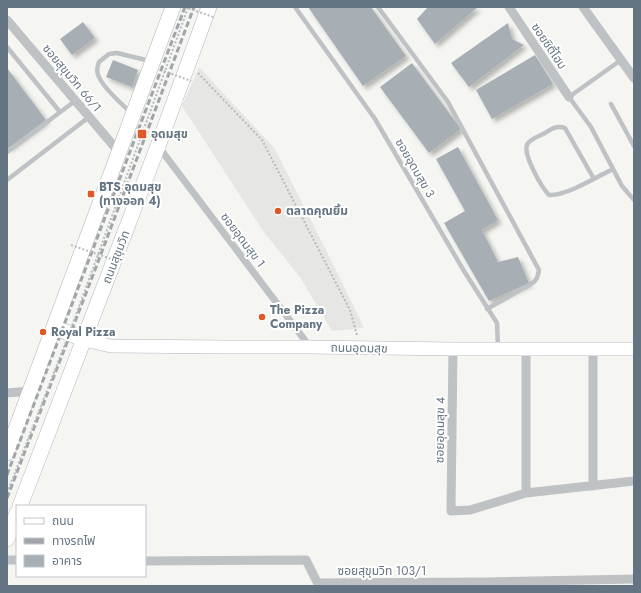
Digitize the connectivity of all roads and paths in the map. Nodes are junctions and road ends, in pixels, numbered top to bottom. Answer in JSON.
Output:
{"nodes":[{"id":1,"x":295,"y":7,"type":"edge"},
{"id":2,"x":378,"y":7,"type":"edge"},
{"id":3,"x":509,"y":7,"type":"edge"},
{"id":4,"x":584,"y":7,"type":"edge"},
{"id":5,"x":187,"y":8,"type":"edge"},
{"id":6,"x":168,"y":10,"type":"edge"},
{"id":7,"x":211,"y":12,"type":"edge"},
{"id":8,"x":7,"y":20,"type":"edge"},
{"id":9,"x":7,"y":47,"type":"edge"},
{"id":10,"x":621,"y":60,"type":"junction"},
{"id":11,"x":152,"y":61,"type":"junction"},
{"id":12,"x":189,"y":63,"type":"junction"},
{"id":13,"x":164,"y":71,"type":"junction"},
{"id":14,"x":634,"y":78,"type":"edge"},
{"id":15,"x":191,"y":80,"type":"dead end"},
{"id":16,"x":569,"y":97,"type":"junction"},
{"id":17,"x":75,"y":101,"type":"junction"},
{"id":18,"x":611,"y":104,"type":"dead end"},
{"id":19,"x":60,"y":112,"type":"junction"},
{"id":20,"x":132,"y":114,"type":"junction"},
{"id":21,"x":89,"y":117,"type":"junction"},
{"id":22,"x":158,"y":146,"type":"junction"},
{"id":23,"x":634,"y":146,"type":"edge"},
{"id":24,"x":118,"y":151,"type":"junction"},
{"id":25,"x":7,"y":152,"type":"edge"},
{"id":26,"x":613,"y":169,"type":"junction"},
{"id":27,"x":594,"y":179,"type":"junction"},
{"id":28,"x":7,"y":180,"type":"edge"},
{"id":29,"x":634,"y":200,"type":"edge"},
{"id":30,"x":71,"y":244,"type":"dead end"},
{"id":31,"x":97,"y":254,"type":"junction"},
{"id":32,"x":120,"y":262,"type":"dead end"},
{"id":33,"x":487,"y":309,"type":"junction"},
{"id":34,"x":55,"y":327,"type":"junction"},
{"id":35,"x":84,"y":340,"type":"junction"},
{"id":36,"x":310,"y":347,"type":"junction"},
{"id":37,"x":360,"y":348,"type":"junction"},
{"id":38,"x":498,"y":349,"type":"junction"},
{"id":39,"x":526,"y":349,"type":"junction"},
{"id":40,"x":593,"y":349,"type":"junction"},
{"id":41,"x":634,"y":349,"type":"edge"},
{"id":42,"x":453,"y":350,"type":"junction"},
{"id":43,"x":31,"y":391,"type":"junction"},
{"id":44,"x":7,"y":394,"type":"edge"},
{"id":45,"x":7,"y":453,"type":"edge"},
{"id":46,"x":634,"y":481,"type":"edge"},
{"id":47,"x":593,"y":486,"type":"junction"},
{"id":48,"x":7,"y":493,"type":"edge"},
{"id":49,"x":526,"y":493,"type":"junction"},
{"id":50,"x":20,"y":505,"type":"edge"},
{"id":51,"x":16,"y":516,"type":"edge"},
{"id":52,"x":7,"y":539,"type":"edge"},
{"id":53,"x":146,"y":561,"type":"edge"},
{"id":54,"x":634,"y":579,"type":"edge"}],
"edges":[{"from":1,"to":33,"type":"lane","name":"ซอยอุดมสุข 3"},
{"from":2,"to":33,"type":"lane"},
{"from":3,"to":16,"type":"street","name":"ซอยซิตี้โฮม"},
{"from":4,"to":10,"type":"street"},
{"from":5,"to":7,"type":"path","bridge":true},
{"from":5,"to":13,"type":"path","bridge":true},
{"from":6,"to":11,"type":"main road"},
{"from":7,"to":12,"type":"main road","name":"ถนนสุขุมวิท"},
{"from":8,"to":17,"type":"street","name":"ซอยสุขุมวิท 66/1"},
{"from":9,"to":19,"type":"lane"},
{"from":10,"to":14,"type":"street"},
{"from":10,"to":16,"type":"lane"},
{"from":11,"to":20,"type":"main road"},
{"from":11,"to":20,"type":"lane"},
{"from":12,"to":22,"type":"main road","name":"ถนนสุขุมวิท"},
{"from":12,"to":37,"type":"path"},
{"from":13,"to":15,"type":"path","bridge":true},
{"from":13,"to":31,"type":"path","bridge":true},
{"from":16,"to":26,"type":"lane"},
{"from":17,"to":19,"type":"lane"},
{"from":17,"to":21,"type":"street","name":"ซอยสุขุมวิท 66/1"},
{"from":18,"to":23,"type":"lane"},
{"from":19,"to":25,"type":"lane"},
{"from":20,"to":24,"type":"main road"},
{"from":21,"to":24,"type":"street","name":"ซอยสุขุมวิท 66/1"},
{"from":21,"to":28,"type":"lane"},
{"from":22,"to":35,"type":"main road","name":"ถนนสุขุมวิท"},
{"from":22,"to":36,"type":"street","name":"ซอยอุดมสุข 1"},
{"from":24,"to":34,"type":"main road"},
{"from":26,"to":27,"type":"lane"},
{"from":26,"to":29,"type":"lane"},
{"from":27,"to":27,"type":"lane"},
{"from":30,"to":31,"type":"path","bridge":true},
{"from":31,"to":32,"type":"path","bridge":true},
{"from":31,"to":48,"type":"path","bridge":true},
{"from":33,"to":38,"type":"lane","name":"ซอยอุดมสุข 3"},
{"from":34,"to":35,"type":"main road"},
{"from":34,"to":43,"type":"main road"},
{"from":35,"to":36,"type":"main road","name":"ถนนอุดมสุข"},
{"from":35,"to":50,"type":"main road","name":"ถนนสุขุมวิท"},
{"from":36,"to":37,"type":"main road","name":"ถนนอุดมสุข"},
{"from":37,"to":42,"type":"main road","name":"ถนนอุดมสุข"},
{"from":38,"to":39,"type":"main road","name":"ถนนอุดมสุข"},
{"from":38,"to":42,"type":"main road","name":"ถนนอุดมสุข"},
{"from":39,"to":40,"type":"main road","name":"ถนนอุดมสุข"},
{"from":39,"to":49,"type":"street"},
{"from":40,"to":41,"type":"main road","name":"ถนนอุดมสุข"},
{"from":40,"to":47,"type":"street"},
{"from":42,"to":49,"type":"street","name":"ซอยอุดมสุข 4"},
{"from":43,"to":44,"type":"street"},
{"from":43,"to":45,"type":"main road"},
{"from":46,"to":47,"type":"street"},
{"from":47,"to":49,"type":"street"},
{"from":51,"to":52,"type":"main road"},
{"from":53,"to":54,"type":"street","name":"ซอยสุขุมวิท 103/1"}]}
